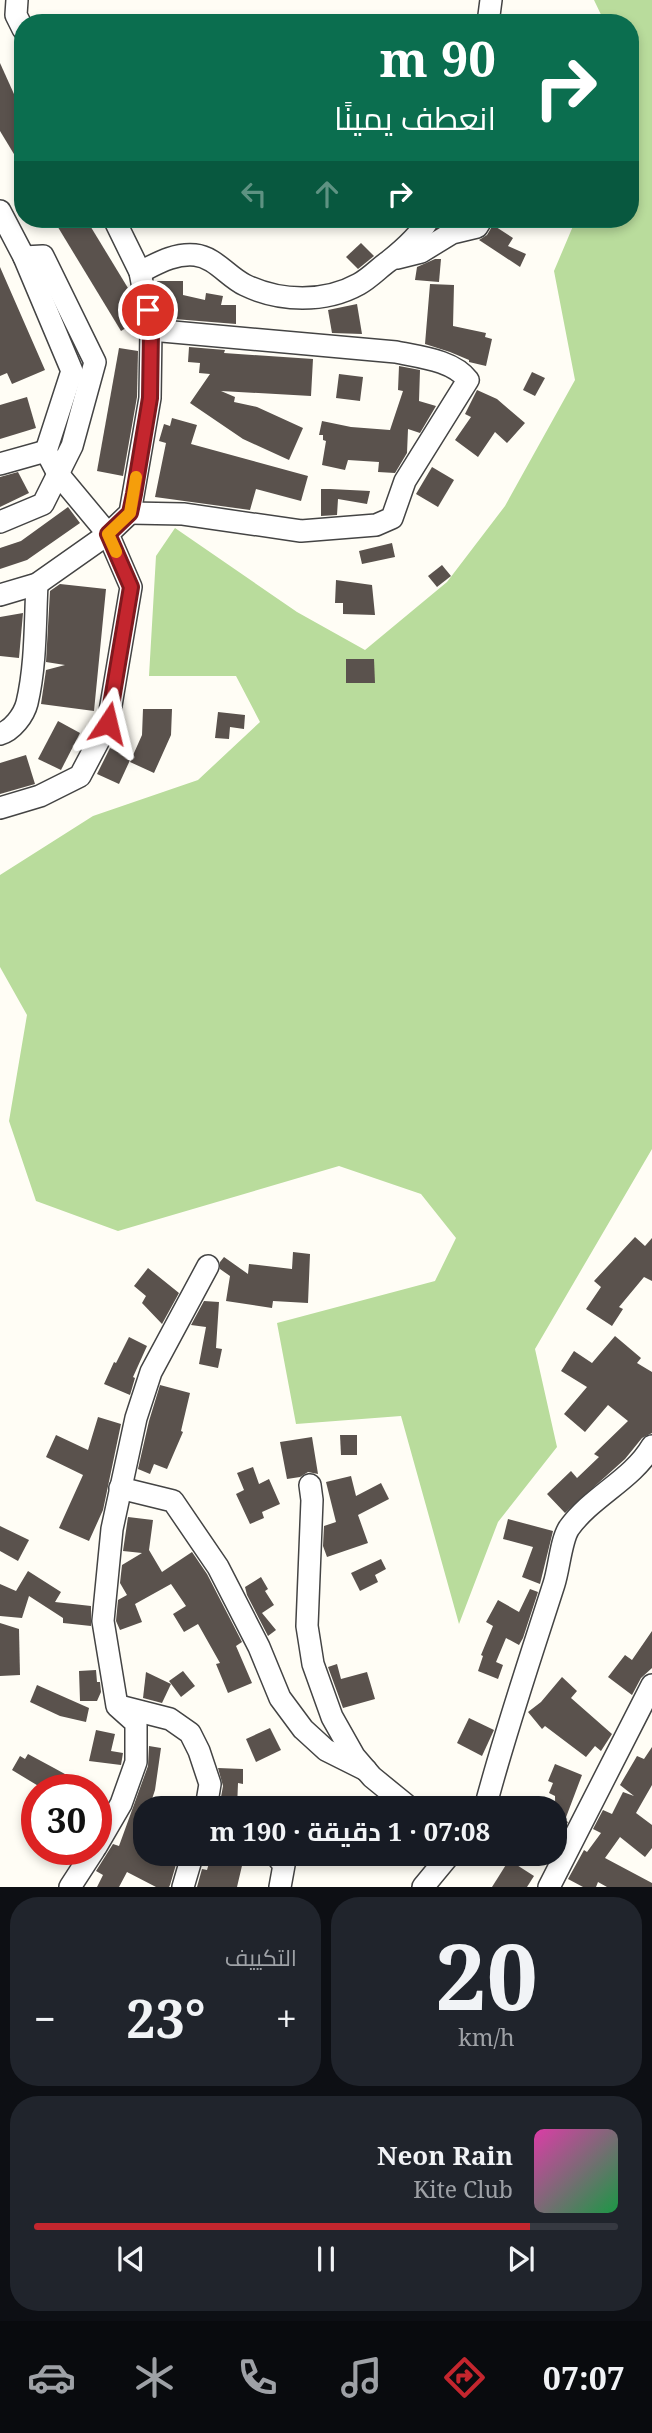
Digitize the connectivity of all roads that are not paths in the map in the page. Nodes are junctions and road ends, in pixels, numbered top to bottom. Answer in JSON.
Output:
{"nodes":[{"id":1,"x":0,"y":211,"type":"edge"},
{"id":2,"x":118,"y":228,"type":"edge"},
{"id":3,"x":423,"y":228,"type":"edge"},
{"id":4,"x":443,"y":228,"type":"edge"},
{"id":5,"x":473,"y":228,"type":"edge"},
{"id":6,"x":452,"y":233,"type":"junction"},
{"id":7,"x":24,"y":257,"type":"junction"},
{"id":8,"x":391,"y":259,"type":"junction"},
{"id":9,"x":140,"y":272,"type":"junction"},
{"id":10,"x":151,"y":330,"type":"junction"},
{"id":11,"x":46,"y":452,"type":"junction"},
{"id":12,"x":0,"y":464,"type":"edge"},
{"id":13,"x":58,"y":474,"type":"junction"},
{"id":14,"x":130,"y":513,"type":"junction"},
{"id":15,"x":0,"y":522,"type":"edge"},
{"id":16,"x":108,"y":534,"type":"junction"},
{"id":17,"x":37,"y":583,"type":"junction"},
{"id":18,"x":0,"y":595,"type":"edge"},
{"id":19,"x":0,"y":734,"type":"edge"},
{"id":20,"x":0,"y":808,"type":"edge"},
{"id":21,"x":208,"y":1266,"type":"dead end"},
{"id":22,"x":652,"y":1446,"type":"edge"},
{"id":23,"x":310,"y":1485,"type":"dead end"},
{"id":24,"x":120,"y":1488,"type":"junction"},
{"id":25,"x":652,"y":1685,"type":"edge"},
{"id":26,"x":117,"y":1706,"type":"junction"},
{"id":27,"x":366,"y":1770,"type":"junction"},
{"id":28,"x":208,"y":1796,"type":"edge"},
{"id":29,"x":396,"y":1796,"type":"edge"},
{"id":30,"x":488,"y":1796,"type":"edge"},
{"id":31,"x":112,"y":1819,"type":"edge"},
{"id":32,"x":84,"y":1865,"type":"edge"},
{"id":33,"x":189,"y":1866,"type":"edge"},
{"id":34,"x":284,"y":1866,"type":"edge"},
{"id":35,"x":438,"y":1866,"type":"edge"},
{"id":36,"x":70,"y":1887,"type":"edge"},
{"id":37,"x":183,"y":1887,"type":"edge"},
{"id":38,"x":279,"y":1887,"type":"edge"},
{"id":39,"x":423,"y":1887,"type":"edge"},
{"id":40,"x":549,"y":1887,"type":"edge"}],
"edges":[{"from":1,"to":7,"type":"street"},
{"from":2,"to":9,"type":"street"},
{"from":3,"to":8,"type":"street"},
{"from":4,"to":6,"type":"street"},
{"from":5,"to":6,"type":"street"},
{"from":6,"to":8,"type":"street"},
{"from":7,"to":11,"type":"street"},
{"from":7,"to":13,"type":"street"},
{"from":8,"to":9,"type":"street"},
{"from":9,"to":10,"type":"street"},
{"from":10,"to":14,"type":"street"},
{"from":10,"to":14,"type":"street"},
{"from":11,"to":12,"type":"street"},
{"from":11,"to":13,"type":"street"},
{"from":13,"to":15,"type":"street"},
{"from":13,"to":16,"type":"street"},
{"from":14,"to":16,"type":"street"},
{"from":16,"to":17,"type":"street"},
{"from":16,"to":20,"type":"street"},
{"from":17,"to":18,"type":"street"},
{"from":17,"to":19,"type":"street"},
{"from":21,"to":24,"type":"street"},
{"from":22,"to":30,"type":"street"},
{"from":23,"to":27,"type":"street"},
{"from":24,"to":26,"type":"street"},
{"from":24,"to":27,"type":"street"},
{"from":25,"to":40,"type":"street"},
{"from":26,"to":28,"type":"street"},
{"from":26,"to":31,"type":"street"},
{"from":27,"to":29,"type":"street"},
{"from":32,"to":36,"type":"street"},
{"from":33,"to":37,"type":"street"},
{"from":34,"to":38,"type":"street"},
{"from":35,"to":39,"type":"street"}]}
